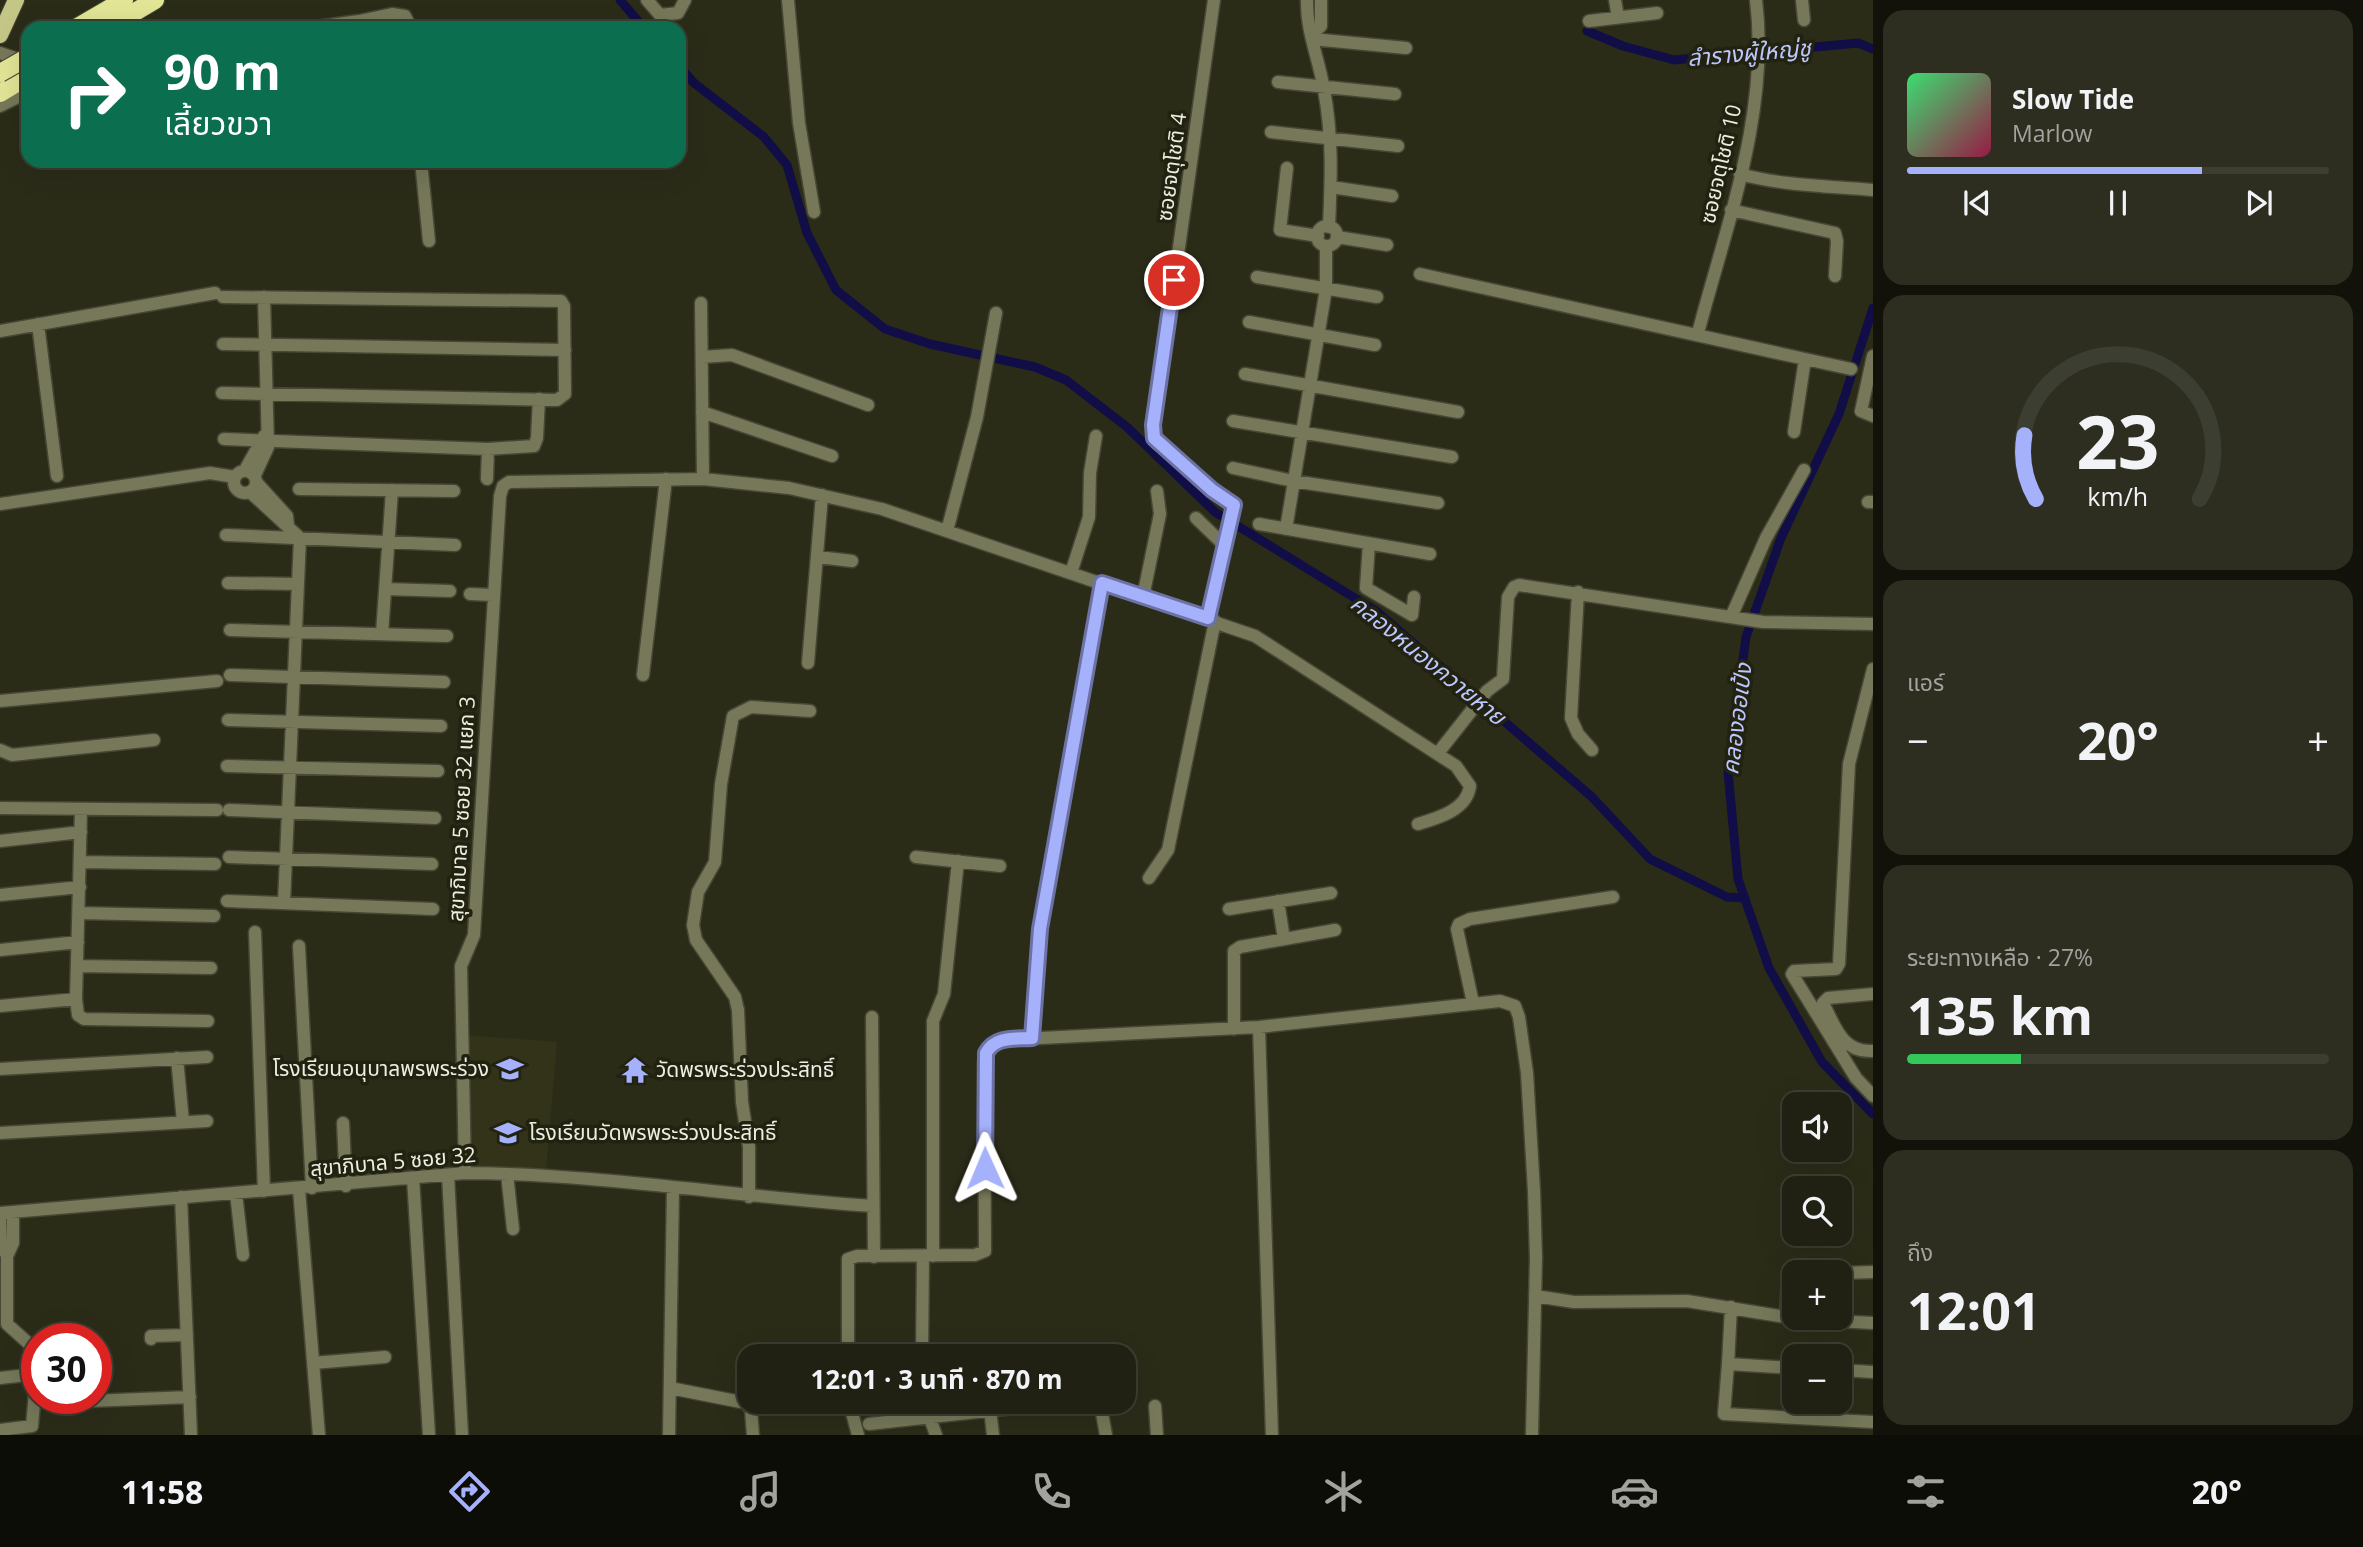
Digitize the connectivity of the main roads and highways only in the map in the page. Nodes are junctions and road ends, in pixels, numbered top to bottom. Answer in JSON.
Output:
{"nodes":[{"id":1,"x":16,"y":0,"type":"edge"},
{"id":2,"x":124,"y":0,"type":"edge"},
{"id":3,"x":155,"y":0,"type":"edge"},
{"id":4,"x":88,"y":21,"type":"edge"},
{"id":5,"x":120,"y":21,"type":"edge"},
{"id":6,"x":0,"y":35,"type":"edge"},
{"id":7,"x":21,"y":61,"type":"edge"},
{"id":8,"x":0,"y":73,"type":"edge"},
{"id":9,"x":21,"y":80,"type":"edge"},
{"id":10,"x":0,"y":93,"type":"edge"}],
"edges":[{"from":1,"to":6,"type":"main road"},
{"from":2,"to":4,"type":"highway"},
{"from":3,"to":5,"type":"highway"},
{"from":7,"to":8,"type":"highway","bridge":true},
{"from":9,"to":10,"type":"highway"}]}
